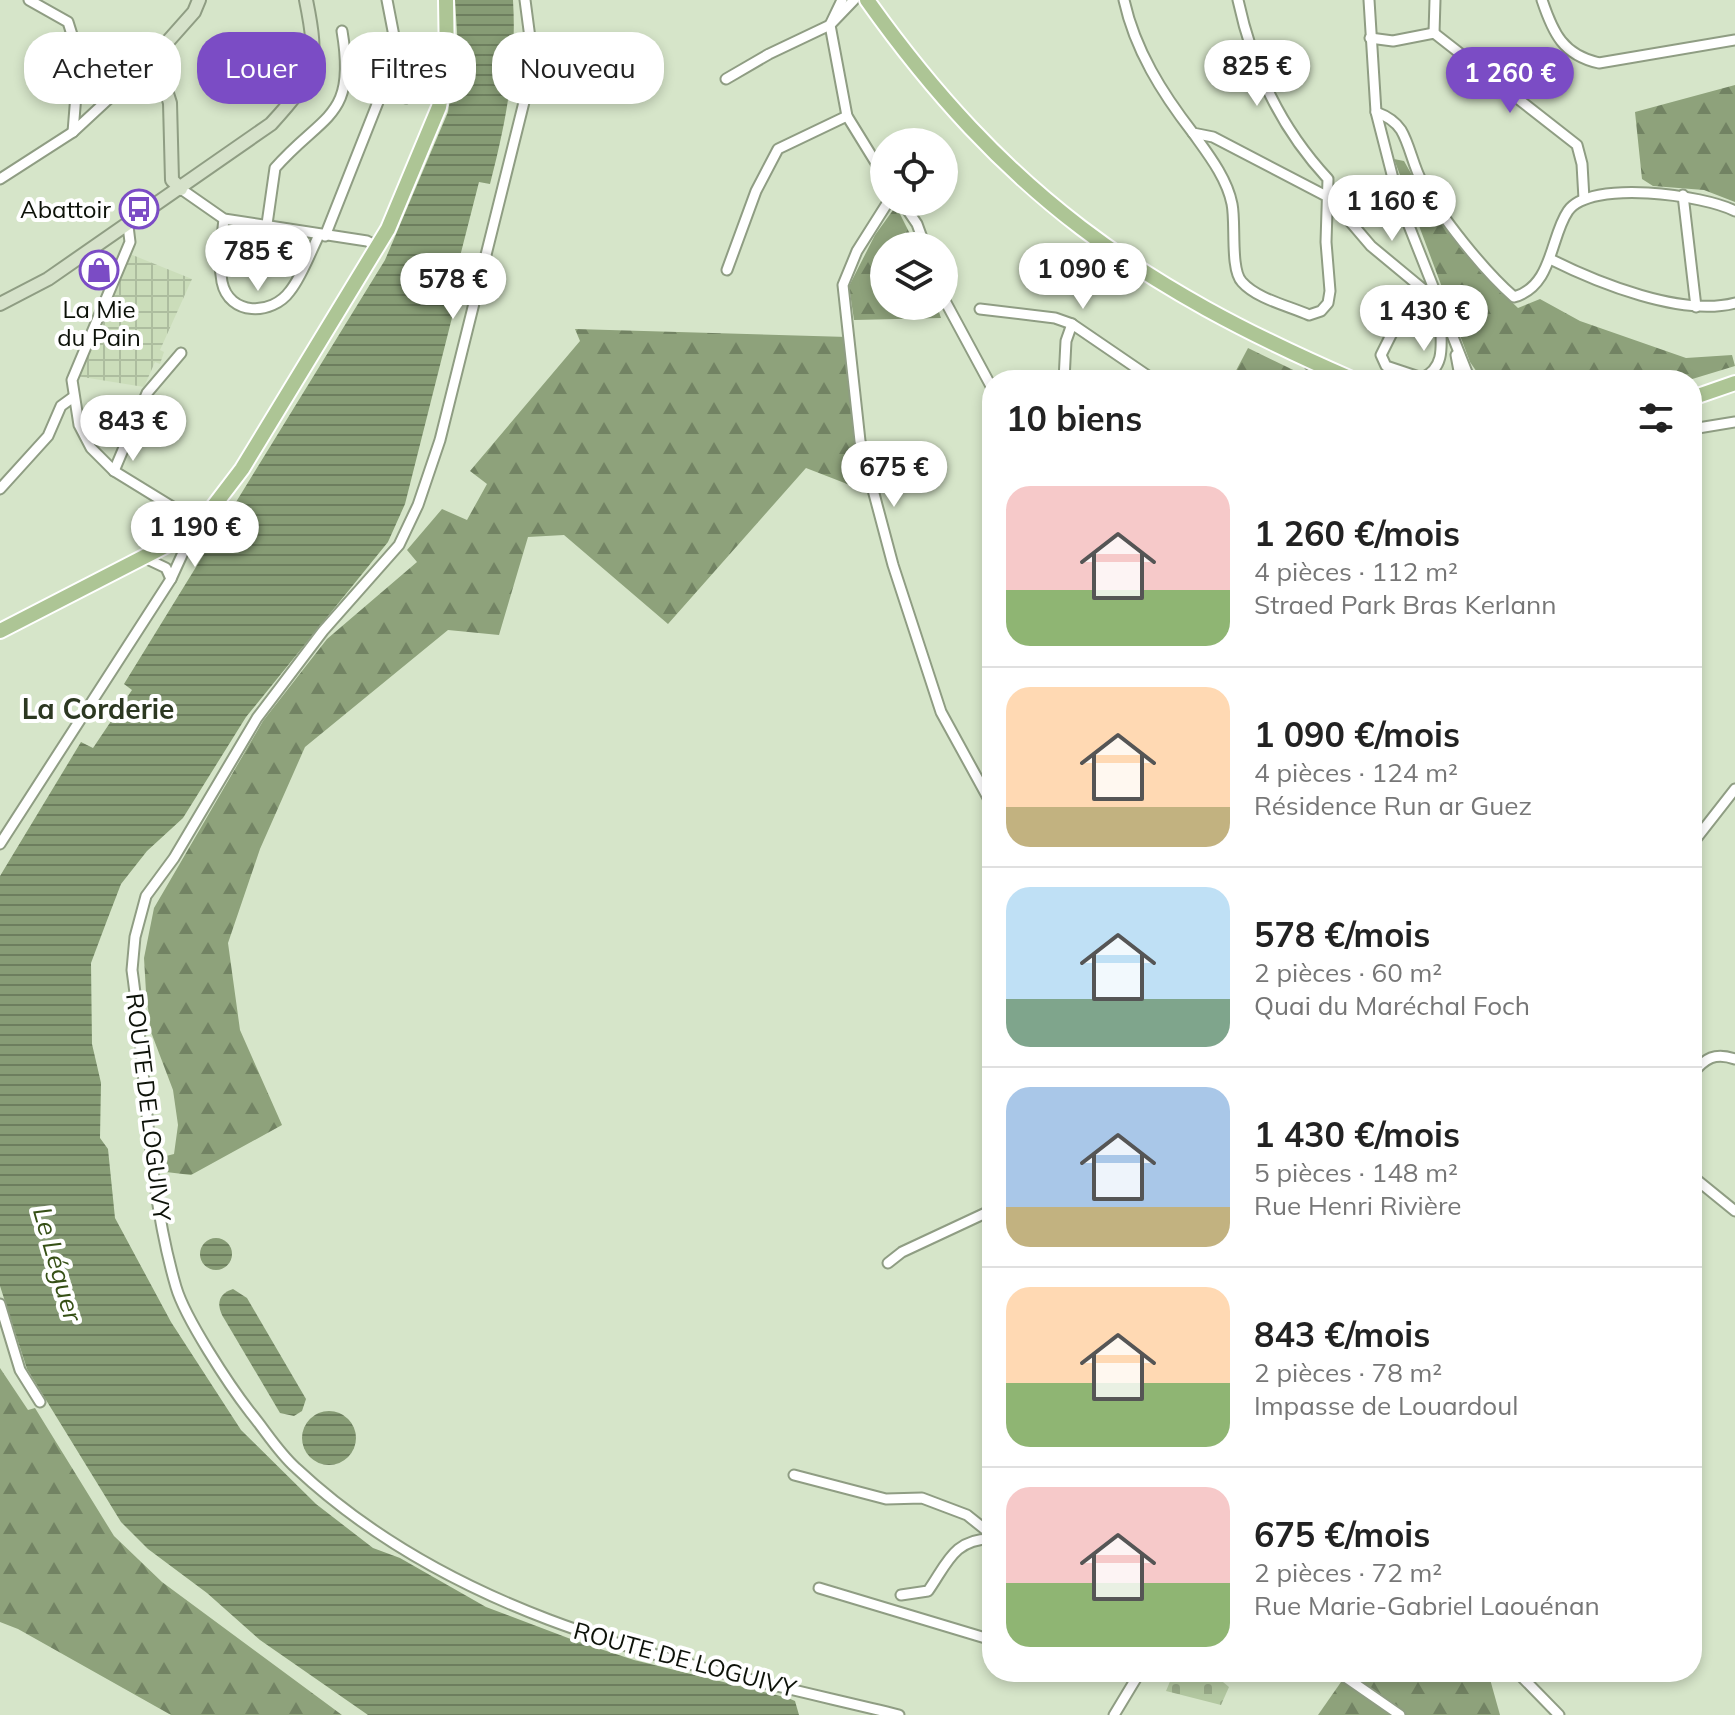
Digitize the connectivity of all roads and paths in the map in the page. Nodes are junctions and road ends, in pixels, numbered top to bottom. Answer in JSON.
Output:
{"nodes":[{"id":1,"x":29,"y":0,"type":"edge"},
{"id":2,"x":199,"y":0,"type":"edge"},
{"id":3,"x":306,"y":0,"type":"edge"},
{"id":4,"x":387,"y":0,"type":"edge"},
{"id":5,"x":446,"y":0,"type":"edge"},
{"id":6,"x":525,"y":0,"type":"edge"},
{"id":7,"x":842,"y":0,"type":"edge"},
{"id":8,"x":854,"y":0,"type":"edge"},
{"id":9,"x":867,"y":0,"type":"edge"},
{"id":10,"x":1124,"y":0,"type":"edge"},
{"id":11,"x":1238,"y":0,"type":"edge"},
{"id":12,"x":1369,"y":0,"type":"edge"},
{"id":13,"x":1435,"y":0,"type":"edge"},
{"id":14,"x":1542,"y":0,"type":"edge"},
{"id":15,"x":830,"y":25,"type":"junction"},
{"id":16,"x":342,"y":31,"type":"dead end"},
{"id":17,"x":176,"y":32,"type":"edge"},
{"id":18,"x":393,"y":32,"type":"edge"},
{"id":19,"x":1434,"y":33,"type":"junction"},
{"id":20,"x":1370,"y":38,"type":"junction"},
{"id":21,"x":1735,"y":40,"type":"edge"},
{"id":22,"x":726,"y":79,"type":"dead end"},
{"id":23,"x":103,"y":104,"type":"edge"},
{"id":24,"x":170,"y":104,"type":"edge"},
{"id":25,"x":377,"y":104,"type":"edge"},
{"id":26,"x":1376,"y":112,"type":"junction"},
{"id":27,"x":847,"y":116,"type":"junction"},
{"id":28,"x":73,"y":132,"type":"junction"},
{"id":29,"x":1193,"y":133,"type":"junction"},
{"id":30,"x":870,"y":153,"type":"edge"},
{"id":31,"x":0,"y":179,"type":"edge"},
{"id":32,"x":181,"y":189,"type":"junction"},
{"id":33,"x":1683,"y":195,"type":"junction"},
{"id":34,"x":1330,"y":198,"type":"junction"},
{"id":35,"x":1584,"y":199,"type":"junction"},
{"id":36,"x":1735,"y":211,"type":"edge"},
{"id":37,"x":879,"y":216,"type":"edge"},
{"id":38,"x":224,"y":219,"type":"junction"},
{"id":39,"x":267,"y":224,"type":"junction"},
{"id":40,"x":128,"y":226,"type":"junction"},
{"id":41,"x":322,"y":236,"type":"junction"},
{"id":42,"x":379,"y":247,"type":"junction"},
{"id":43,"x":1550,"y":259,"type":"junction"},
{"id":44,"x":727,"y":270,"type":"dead end"},
{"id":45,"x":1735,"y":303,"type":"edge"},
{"id":46,"x":0,"y":304,"type":"edge"},
{"id":47,"x":1441,"y":304,"type":"junction"},
{"id":48,"x":1696,"y":307,"type":"junction"},
{"id":49,"x":980,"y":309,"type":"dead end"},
{"id":50,"x":955,"y":320,"type":"edge"},
{"id":51,"x":1072,"y":324,"type":"junction"},
{"id":52,"x":1394,"y":329,"type":"dead end"},
{"id":53,"x":1454,"y":340,"type":"junction"},
{"id":54,"x":1287,"y":349,"type":"junction"},
{"id":55,"x":181,"y":353,"type":"dead end"},
{"id":56,"x":982,"y":370,"type":"edge"},
{"id":57,"x":1065,"y":370,"type":"edge"},
{"id":58,"x":1139,"y":370,"type":"edge"},
{"id":59,"x":1316,"y":370,"type":"edge"},
{"id":60,"x":1332,"y":370,"type":"edge"},
{"id":61,"x":1398,"y":370,"type":"edge"},
{"id":62,"x":1435,"y":370,"type":"edge"},
{"id":63,"x":1459,"y":370,"type":"edge"},
{"id":64,"x":1466,"y":370,"type":"edge"},
{"id":65,"x":1735,"y":383,"type":"edge"},
{"id":66,"x":1702,"y":395,"type":"edge"},
{"id":67,"x":72,"y":398,"type":"junction"},
{"id":68,"x":1735,"y":422,"type":"edge"},
{"id":69,"x":1702,"y":427,"type":"edge"},
{"id":70,"x":114,"y":471,"type":"junction"},
{"id":71,"x":0,"y":489,"type":"edge"},
{"id":72,"x":197,"y":522,"type":"junction"},
{"id":73,"x":147,"y":559,"type":"junction"},
{"id":74,"x":171,"y":579,"type":"junction"},
{"id":75,"x":0,"y":631,"type":"edge"},
{"id":76,"x":982,"y":787,"type":"edge"},
{"id":77,"x":1735,"y":789,"type":"edge"},
{"id":78,"x":1702,"y":831,"type":"edge"},
{"id":79,"x":0,"y":844,"type":"edge"},
{"id":80,"x":1735,"y":1059,"type":"edge"},
{"id":81,"x":1702,"y":1062,"type":"edge"},
{"id":82,"x":1702,"y":1184,"type":"edge"},
{"id":83,"x":1735,"y":1211,"type":"edge"},
{"id":84,"x":982,"y":1215,"type":"edge"},
{"id":85,"x":888,"y":1263,"type":"dead end"},
{"id":86,"x":0,"y":1304,"type":"edge"},
{"id":87,"x":40,"y":1402,"type":"dead end"},
{"id":88,"x":794,"y":1475,"type":"dead end"},
{"id":89,"x":982,"y":1528,"type":"edge"},
{"id":90,"x":982,"y":1538,"type":"edge"},
{"id":91,"x":819,"y":1588,"type":"dead end"},
{"id":92,"x":901,"y":1595,"type":"dead end"},
{"id":93,"x":982,"y":1637,"type":"edge"},
{"id":94,"x":1134,"y":1682,"type":"edge"},
{"id":95,"x":1352,"y":1682,"type":"edge"},
{"id":96,"x":1527,"y":1682,"type":"edge"},
{"id":97,"x":899,"y":1715,"type":"edge"},
{"id":98,"x":1114,"y":1715,"type":"edge"},
{"id":99,"x":1400,"y":1715,"type":"edge"},
{"id":100,"x":1559,"y":1715,"type":"edge"}],
"edges":[{"from":1,"to":28,"type":"street"},
{"from":2,"to":17,"type":"main road"},
{"from":3,"to":32,"type":"main road"},
{"from":4,"to":18,"type":"street"},
{"from":5,"to":42,"type":"main road"},
{"from":6,"to":97,"type":"street","name":"ROUTE DE LOGUIVY"},
{"from":7,"to":15,"type":"street"},
{"from":8,"to":15,"type":"street"},
{"from":9,"to":54,"type":"main road"},
{"from":10,"to":29,"type":"street"},
{"from":11,"to":34,"type":"street"},
{"from":12,"to":20,"type":"street"},
{"from":13,"to":19,"type":"street"},
{"from":14,"to":21,"type":"street"},
{"from":15,"to":22,"type":"street"},
{"from":15,"to":27,"type":"street"},
{"from":16,"to":39,"type":"street"},
{"from":19,"to":20,"type":"street"},
{"from":19,"to":35,"type":"street"},
{"from":20,"to":26,"type":"street"},
{"from":23,"to":28,"type":"street"},
{"from":24,"to":32,"type":"main road"},
{"from":25,"to":41,"type":"street"},
{"from":26,"to":43,"type":"street"},
{"from":26,"to":47,"type":"street"},
{"from":27,"to":30,"type":"street"},
{"from":27,"to":44,"type":"street"},
{"from":28,"to":31,"type":"street"},
{"from":29,"to":34,"type":"street"},
{"from":29,"to":34,"type":"street"},
{"from":32,"to":38,"type":"street"},
{"from":32,"to":40,"type":"main road"},
{"from":33,"to":35,"type":"street"},
{"from":33,"to":36,"type":"street"},
{"from":33,"to":48,"type":"street"},
{"from":34,"to":47,"type":"street"},
{"from":35,"to":43,"type":"street"},
{"from":37,"to":76,"type":"street"},
{"from":38,"to":39,"type":"street"},
{"from":38,"to":41,"type":"street"},
{"from":39,"to":41,"type":"street"},
{"from":40,"to":46,"type":"main road"},
{"from":40,"to":67,"type":"street"},
{"from":41,"to":42,"type":"street"},
{"from":42,"to":72,"type":"main road"},
{"from":43,"to":48,"type":"street"},
{"from":45,"to":48,"type":"street"},
{"from":47,"to":53,"type":"street"},
{"from":47,"to":62,"type":"street"},
{"from":49,"to":51,"type":"street"},
{"from":50,"to":56,"type":"street"},
{"from":51,"to":57,"type":"street"},
{"from":51,"to":58,"type":"street"},
{"from":52,"to":61,"type":"street"},
{"from":53,"to":63,"type":"street"},
{"from":53,"to":64,"type":"street"},
{"from":54,"to":59,"type":"street"},
{"from":54,"to":60,"type":"main road"},
{"from":55,"to":70,"type":"street"},
{"from":65,"to":66,"type":"main road"},
{"from":67,"to":70,"type":"street"},
{"from":67,"to":71,"type":"street"},
{"from":68,"to":69,"type":"street"},
{"from":70,"to":72,"type":"street"},
{"from":72,"to":73,"type":"main road"},
{"from":72,"to":74,"type":"street"},
{"from":73,"to":74,"type":"street"},
{"from":73,"to":75,"type":"main road"},
{"from":74,"to":79,"type":"street"},
{"from":77,"to":78,"type":"street"},
{"from":80,"to":81,"type":"street"},
{"from":82,"to":83,"type":"street"},
{"from":84,"to":85,"type":"street"},
{"from":86,"to":87,"type":"street"},
{"from":88,"to":89,"type":"street"},
{"from":90,"to":92,"type":"street"},
{"from":91,"to":93,"type":"street"},
{"from":94,"to":98,"type":"street"},
{"from":95,"to":99,"type":"street"},
{"from":96,"to":100,"type":"street"}]}
